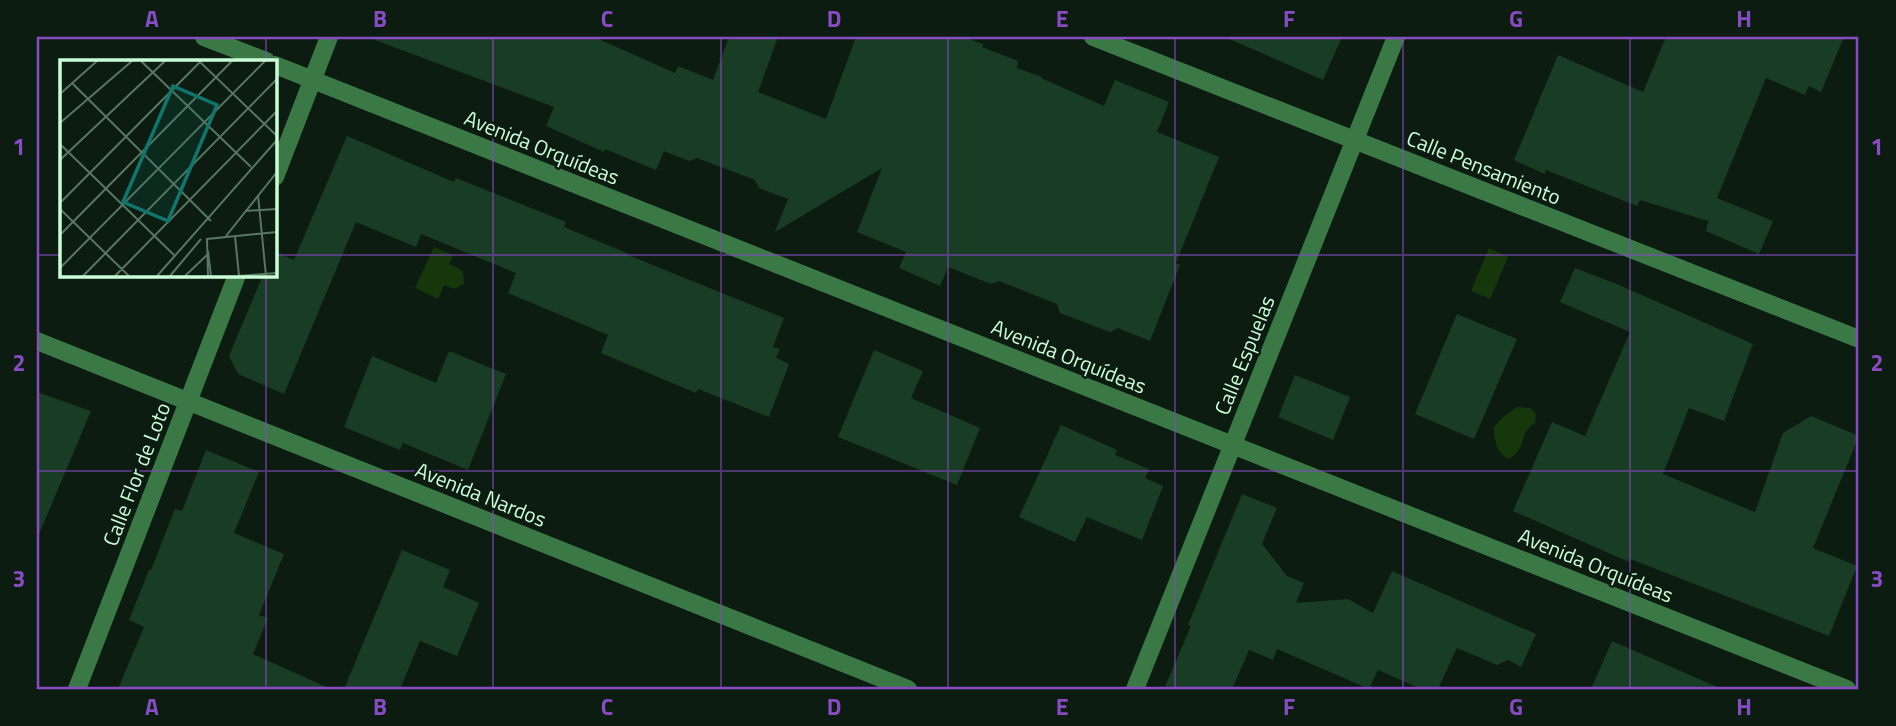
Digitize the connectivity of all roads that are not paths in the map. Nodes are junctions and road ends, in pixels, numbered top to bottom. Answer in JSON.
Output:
{"nodes":[{"id":1,"x":204,"y":37,"type":"edge"},
{"id":2,"x":329,"y":37,"type":"edge"},
{"id":3,"x":1093,"y":37,"type":"edge"},
{"id":4,"x":1396,"y":37,"type":"edge"},
{"id":5,"x":263,"y":60,"type":"edge"},
{"id":6,"x":276,"y":65,"type":"edge"},
{"id":7,"x":313,"y":80,"type":"junction"},
{"id":8,"x":1354,"y":140,"type":"junction"},
{"id":9,"x":276,"y":174,"type":"edge"},
{"id":10,"x":237,"y":276,"type":"edge"},
{"id":11,"x":1859,"y":339,"type":"edge"},
{"id":12,"x":37,"y":341,"type":"edge"},
{"id":13,"x":188,"y":402,"type":"junction"},
{"id":14,"x":1232,"y":445,"type":"junction"},
{"id":15,"x":77,"y":689,"type":"edge"},
{"id":16,"x":908,"y":689,"type":"edge"},
{"id":17,"x":1135,"y":689,"type":"edge"},
{"id":18,"x":1847,"y":689,"type":"edge"}],
"edges":[{"from":1,"to":5,"type":"street"},
{"from":2,"to":7,"type":"street"},
{"from":3,"to":8,"type":"street","name":"Calle Pensamiento"},
{"from":4,"to":8,"type":"street","name":"Calle Espuelas"},
{"from":6,"to":7,"type":"street","name":"Avenida Orquídeas"},
{"from":7,"to":9,"type":"street"},
{"from":7,"to":14,"type":"street","name":"Avenida Orquídeas"},
{"from":8,"to":11,"type":"street","name":"Calle Pensamiento"},
{"from":8,"to":14,"type":"street","name":"Calle Espuelas"},
{"from":10,"to":13,"type":"street","name":"Calle Flor de Loto"},
{"from":12,"to":13,"type":"street","name":"Avenida Nardos"},
{"from":13,"to":15,"type":"street","name":"Calle Flor de Loto"},
{"from":13,"to":16,"type":"street","name":"Avenida Nardos"},
{"from":14,"to":17,"type":"street","name":"Calle Espuelas"},
{"from":14,"to":18,"type":"street","name":"Avenida Orquídeas"}]}
